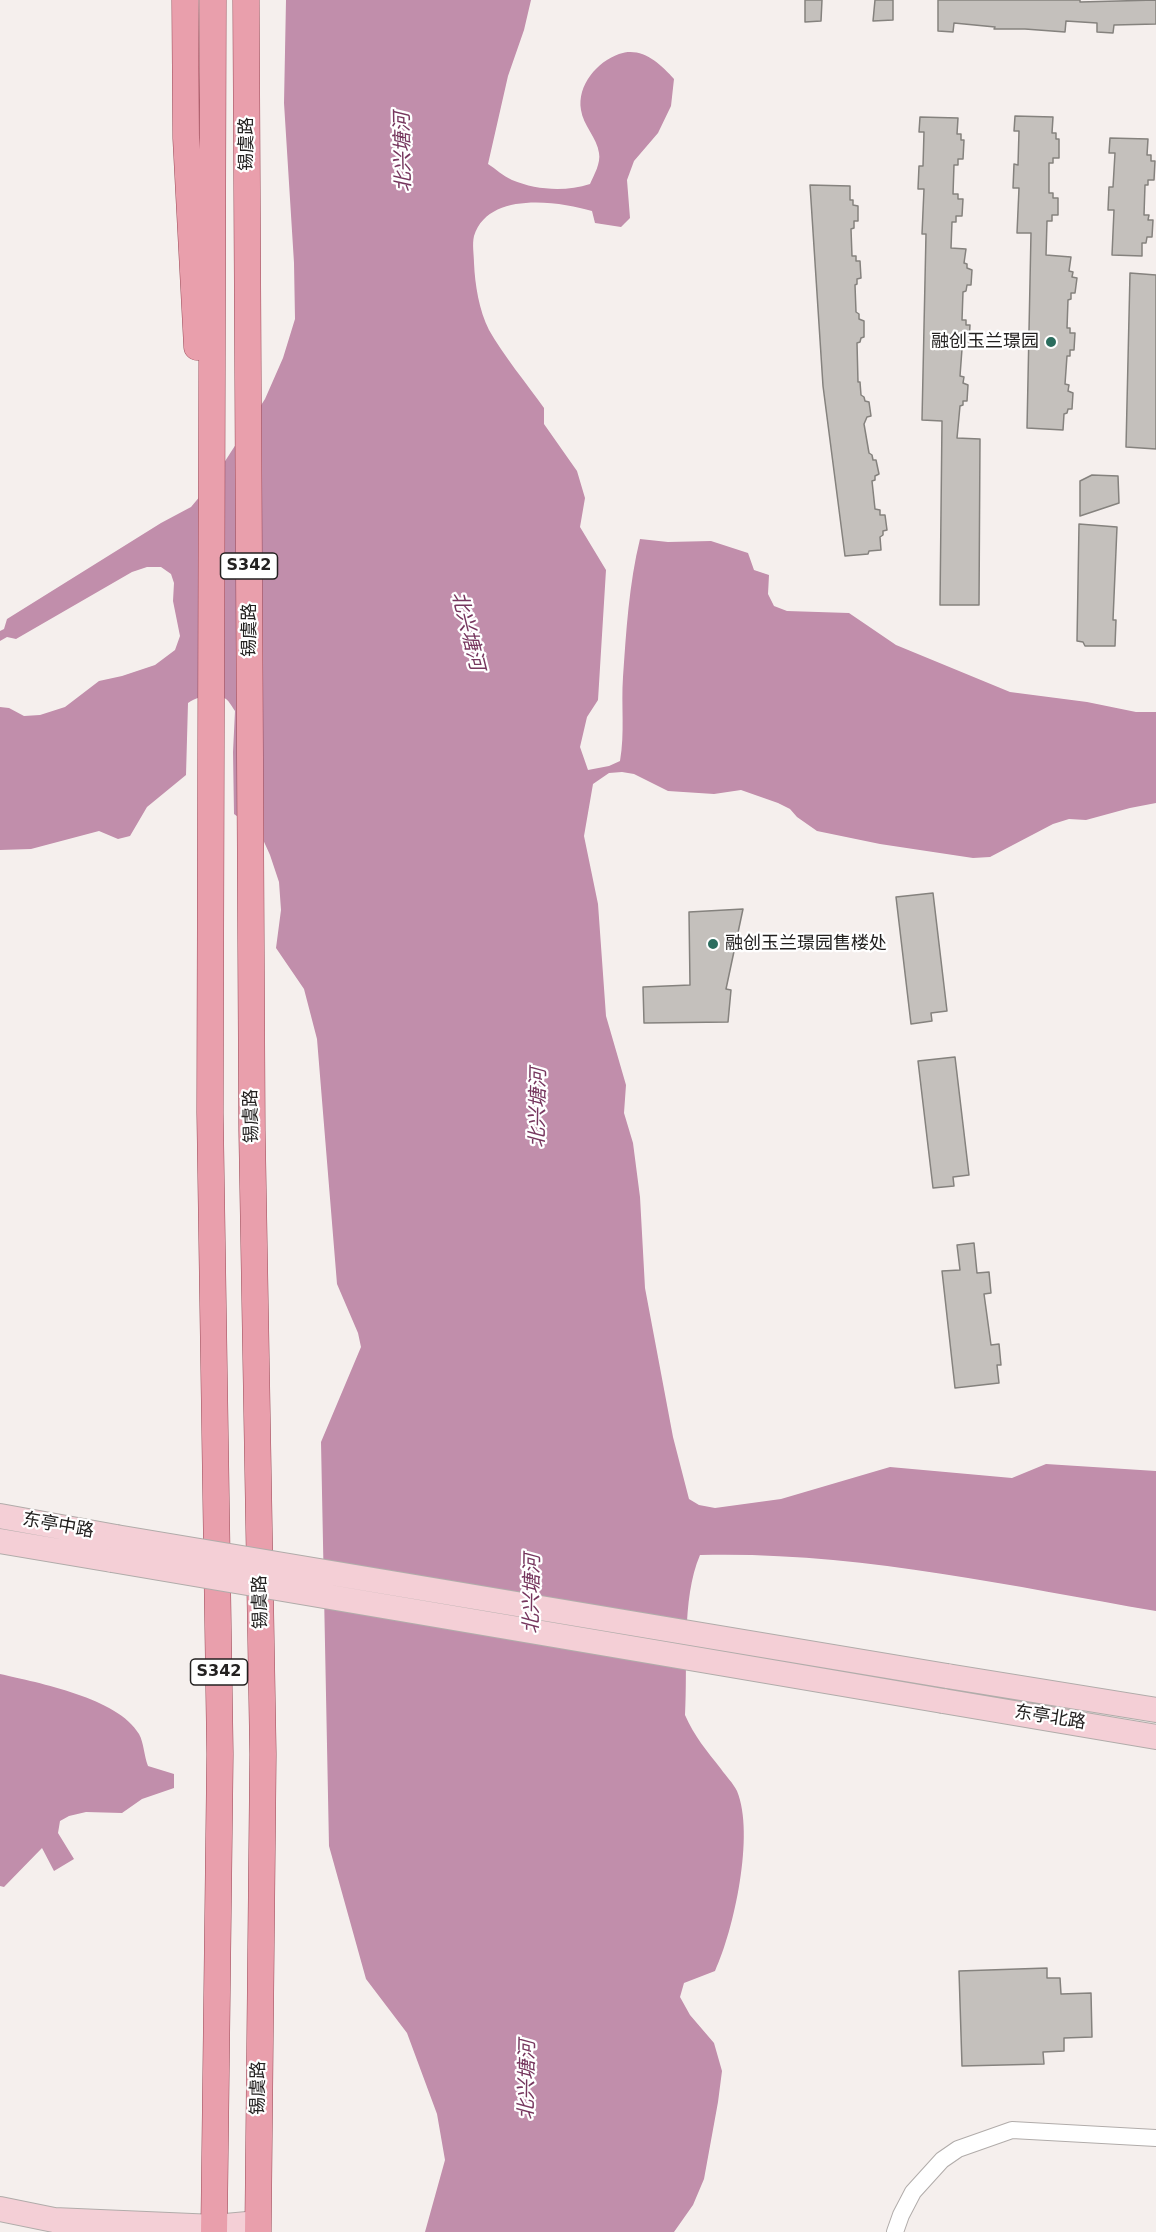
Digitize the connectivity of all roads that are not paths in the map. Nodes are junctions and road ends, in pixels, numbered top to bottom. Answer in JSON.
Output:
{"nodes":[{"id":1,"x":185,"y":0,"type":"edge"},
{"id":2,"x":213,"y":0,"type":"edge"},
{"id":3,"x":246,"y":0,"type":"edge"},
{"id":4,"x":212,"y":548,"type":"junction"},
{"id":5,"x":0,"y":1516,"type":"edge"},
{"id":6,"x":0,"y":1540,"type":"edge"},
{"id":7,"x":114,"y":1548,"type":"junction"},
{"id":8,"x":1156,"y":1701,"type":"edge"},
{"id":9,"x":1128,"y":1705,"type":"junction"},
{"id":10,"x":1156,"y":1710,"type":"edge"},
{"id":11,"x":1084,"y":1724,"type":"junction"},
{"id":12,"x":1156,"y":1737,"type":"edge"},
{"id":13,"x":1156,"y":1751,"type":"edge"},
{"id":14,"x":1156,"y":2138,"type":"edge"},
{"id":15,"x":0,"y":2209,"type":"edge"},
{"id":16,"x":258,"y":2227,"type":"edge"},
{"id":17,"x":214,"y":2229,"type":"edge"},
{"id":18,"x":896,"y":2232,"type":"edge"}],
"edges":[{"from":1,"to":4,"type":"main road"},
{"from":2,"to":4,"type":"main road","name":"锡虞路","number":"S342"},
{"from":3,"to":16,"type":"main road","name":"锡虞路","number":"S342"},
{"from":4,"to":17,"type":"main road","name":"锡虞路","number":"S342"},
{"from":5,"to":7,"type":"main road","name":"东亭中路"},
{"from":6,"to":7,"type":"main road","name":"东亭中路"},
{"from":7,"to":9,"type":"main road","name":"东亭北路","bridge":true},
{"from":7,"to":11,"type":"main road","name":"东亭北路","bridge":true},
{"from":8,"to":9,"type":"main road"},
{"from":9,"to":10,"type":"main road","name":"东亭北路"},
{"from":11,"to":12,"type":"main road","name":"东亭北路"},
{"from":11,"to":13,"type":"main road"},
{"from":14,"to":18,"type":"street"},
{"from":15,"to":17,"type":"main road"},
{"from":16,"to":17,"type":"main road"}]}
